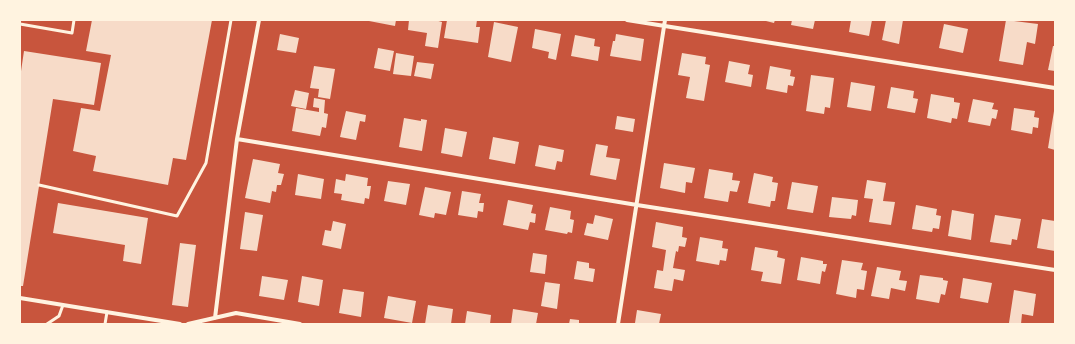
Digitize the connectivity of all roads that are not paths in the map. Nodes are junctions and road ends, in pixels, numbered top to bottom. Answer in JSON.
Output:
{"nodes":[{"id":1,"x":74,"y":20,"type":"edge"},
{"id":2,"x":231,"y":20,"type":"edge"},
{"id":3,"x":259,"y":20,"type":"edge"},
{"id":4,"x":628,"y":20,"type":"edge"},
{"id":5,"x":666,"y":20,"type":"edge"},
{"id":6,"x":20,"y":24,"type":"edge"},
{"id":7,"x":664,"y":26,"type":"junction"},
{"id":8,"x":1055,"y":88,"type":"edge"},
{"id":9,"x":237,"y":139,"type":"junction"},
{"id":10,"x":39,"y":185,"type":"dead end"},
{"id":11,"x":636,"y":205,"type":"junction"},
{"id":12,"x":1055,"y":270,"type":"edge"},
{"id":13,"x":20,"y":298,"type":"edge"},
{"id":14,"x":63,"y":305,"type":"junction"},
{"id":15,"x":107,"y":312,"type":"junction"},
{"id":16,"x":215,"y":318,"type":"junction"},
{"id":17,"x":47,"y":324,"type":"edge"},
{"id":18,"x":105,"y":324,"type":"edge"},
{"id":19,"x":180,"y":324,"type":"edge"},
{"id":20,"x":188,"y":324,"type":"edge"},
{"id":21,"x":300,"y":324,"type":"edge"},
{"id":22,"x":618,"y":324,"type":"edge"}],
"edges":[{"from":1,"to":6,"type":"lane"},
{"from":2,"to":10,"type":"lane"},
{"from":3,"to":9,"type":"street"},
{"from":4,"to":7,"type":"street"},
{"from":5,"to":7,"type":"street"},
{"from":7,"to":8,"type":"street"},
{"from":7,"to":11,"type":"street"},
{"from":9,"to":11,"type":"street"},
{"from":9,"to":16,"type":"street"},
{"from":11,"to":12,"type":"street"},
{"from":11,"to":22,"type":"street"},
{"from":13,"to":14,"type":"street"},
{"from":14,"to":15,"type":"street"},
{"from":14,"to":17,"type":"lane"},
{"from":15,"to":18,"type":"lane"},
{"from":15,"to":19,"type":"street"},
{"from":16,"to":20,"type":"street"},
{"from":16,"to":21,"type":"street"}]}
